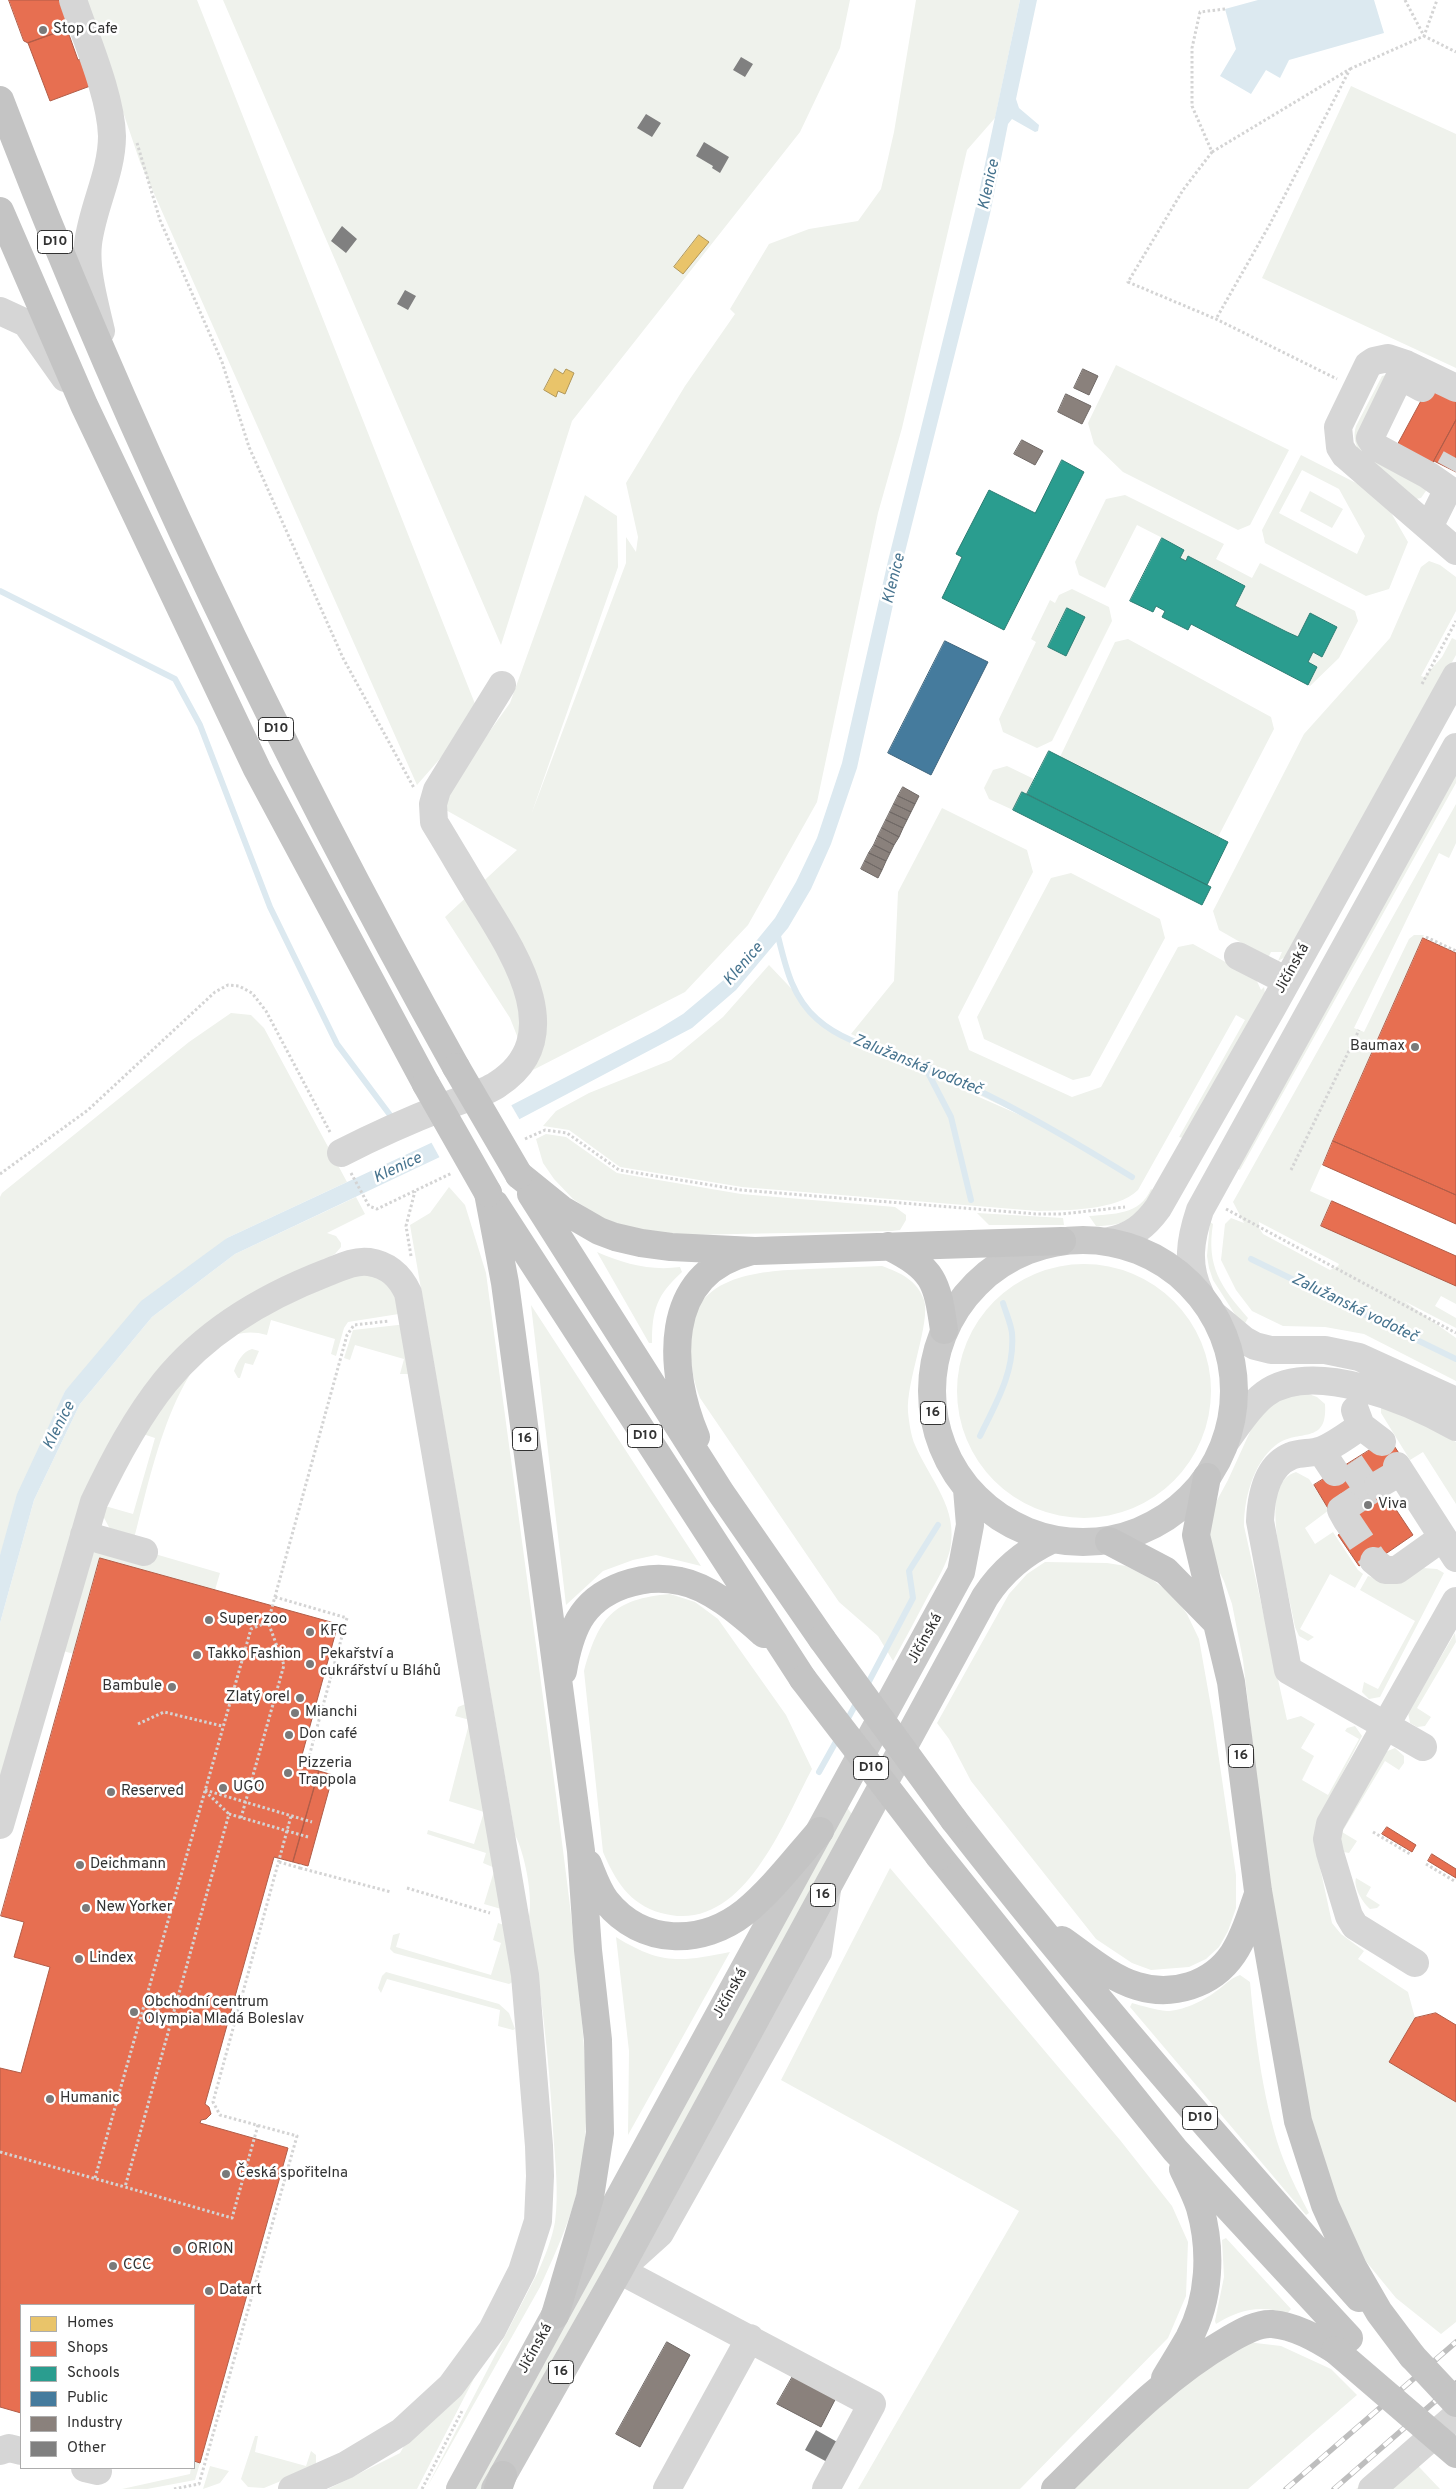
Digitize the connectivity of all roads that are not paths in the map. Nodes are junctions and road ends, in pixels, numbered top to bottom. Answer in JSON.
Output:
{"nodes":[{"id":1,"x":73,"y":0,"type":"edge"},
{"id":2,"x":0,"y":100,"type":"edge"},
{"id":3,"x":0,"y":211,"type":"edge"},
{"id":4,"x":0,"y":311,"type":"edge"},
{"id":5,"x":1410,"y":376,"type":"junction"},
{"id":6,"x":113,"y":382,"type":"junction"},
{"id":7,"x":1456,"y":388,"type":"edge"},
{"id":8,"x":84,"y":405,"type":"junction"},
{"id":9,"x":1446,"y":480,"type":"edge"},
{"id":10,"x":1429,"y":527,"type":"junction"},
{"id":11,"x":1456,"y":551,"type":"edge"},
{"id":12,"x":1456,"y":676,"type":"edge"},
{"id":13,"x":502,"y":685,"type":"dead end"},
{"id":14,"x":1456,"y":747,"type":"edge"},
{"id":15,"x":1238,"y":956,"type":"dead end"},
{"id":16,"x":1287,"y":981,"type":"junction"},
{"id":17,"x":346,"y":1162,"type":"road end"},
{"id":18,"x":519,"y":1176,"type":"junction"},
{"id":19,"x":488,"y":1193,"type":"junction"},
{"id":20,"x":1062,"y":1241,"type":"junction"},
{"id":21,"x":1109,"y":1241,"type":"junction"},
{"id":22,"x":888,"y":1246,"type":"junction"},
{"id":23,"x":755,"y":1251,"type":"junction"},
{"id":24,"x":1207,"y":1305,"type":"junction"},
{"id":25,"x":944,"y":1330,"type":"junction"},
{"id":26,"x":1346,"y":1385,"type":"junction"},
{"id":27,"x":1456,"y":1401,"type":"edge"},
{"id":28,"x":1456,"y":1427,"type":"edge"},
{"id":29,"x":1226,"y":1441,"type":"junction"},
{"id":30,"x":1391,"y":1474,"type":"tunnel mouth"},
{"id":31,"x":1207,"y":1477,"type":"junction"},
{"id":32,"x":967,"y":1489,"type":"junction"},
{"id":33,"x":720,"y":1493,"type":"junction"},
{"id":34,"x":84,"y":1535,"type":"junction"},
{"id":35,"x":1051,"y":1540,"type":"junction"},
{"id":36,"x":1109,"y":1541,"type":"junction"},
{"id":37,"x":1449,"y":1548,"type":"edge"},
{"id":38,"x":144,"y":1552,"type":"dead end"},
{"id":39,"x":1374,"y":1561,"type":"tunnel mouth"},
{"id":40,"x":1456,"y":1601,"type":"edge"},
{"id":41,"x":1216,"y":1622,"type":"junction"},
{"id":42,"x":803,"y":1679,"type":"junction"},
{"id":43,"x":560,"y":1685,"type":"junction"},
{"id":44,"x":1387,"y":1726,"type":"junction"},
{"id":45,"x":1423,"y":1747,"type":"dead end"},
{"id":46,"x":0,"y":1825,"type":"edge"},
{"id":47,"x":820,"y":1831,"type":"junction"},
{"id":48,"x":581,"y":1851,"type":"junction"},
{"id":49,"x":1258,"y":1891,"type":"junction"},
{"id":50,"x":1028,"y":1916,"type":"junction"},
{"id":51,"x":1415,"y":1964,"type":"dead end"},
{"id":52,"x":1175,"y":2150,"type":"junction"},
{"id":53,"x":619,"y":2270,"type":"junction"},
{"id":54,"x":1377,"y":2314,"type":"junction"},
{"id":55,"x":555,"y":2315,"type":"junction"},
{"id":56,"x":750,"y":2338,"type":"junction"},
{"id":57,"x":1342,"y":2344,"type":"junction"},
{"id":58,"x":1159,"y":2387,"type":"junction"},
{"id":59,"x":1456,"y":2403,"type":"edge"},
{"id":60,"x":1456,"y":2416,"type":"edge"},
{"id":61,"x":0,"y":2451,"type":"edge"},
{"id":62,"x":20,"y":2451,"type":"edge"},
{"id":63,"x":1456,"y":2453,"type":"edge"},
{"id":64,"x":499,"y":2484,"type":"edge"},
{"id":65,"x":292,"y":2489,"type":"edge"},
{"id":66,"x":460,"y":2489,"type":"edge"},
{"id":67,"x":667,"y":2489,"type":"edge"},
{"id":68,"x":826,"y":2489,"type":"edge"},
{"id":69,"x":1054,"y":2489,"type":"edge"},
{"id":70,"x":1372,"y":2489,"type":"edge"}],
"edges":[{"from":1,"to":6,"type":"street"},
{"from":2,"to":6,"type":"highway","number":"D10"},
{"from":3,"to":8,"type":"highway","number":"D10"},
{"from":4,"to":8,"type":"street"},
{"from":5,"to":7,"type":"street"},
{"from":5,"to":9,"type":"street"},
{"from":5,"to":10,"type":"street"},
{"from":6,"to":18,"type":"highway","number":"D10","bridge":true},
{"from":8,"to":19,"type":"highway","number":"D10","bridge":true},
{"from":9,"to":10,"type":"street"},
{"from":10,"to":11,"type":"street"},
{"from":12,"to":16,"type":"street","name":"Jičínská"},
{"from":13,"to":17,"type":"street"},
{"from":14,"to":24,"type":"street","name":"Jičínská"},
{"from":15,"to":16,"type":"street"},
{"from":16,"to":21,"type":"street","name":"Jičínská"},
{"from":18,"to":23,"type":"highway"},
{"from":18,"to":33,"type":"highway","number":"D10"},
{"from":19,"to":42,"type":"highway","number":"D10"},
{"from":19,"to":43,"type":"highway","number":"16"},
{"from":20,"to":21,"type":"main road","name":"Jičínská"},
{"from":20,"to":22,"type":"highway"},
{"from":20,"to":25,"type":"main road","name":"Jičínská","number":"16"},
{"from":21,"to":24,"type":"main road","name":"Jičínská"},
{"from":22,"to":23,"type":"highway"},
{"from":22,"to":25,"type":"highway"},
{"from":23,"to":33,"type":"highway"},
{"from":24,"to":27,"type":"street"},
{"from":24,"to":29,"type":"main road","name":"Jičínská"},
{"from":25,"to":32,"type":"main road","name":"Jičínská","number":"16"},
{"from":26,"to":28,"type":"street"},
{"from":26,"to":29,"type":"street"},
{"from":26,"to":44,"type":"street"},
{"from":29,"to":31,"type":"main road","name":"Jičínská"},
{"from":30,"to":37,"type":"street"},
{"from":31,"to":36,"type":"main road","name":"Jičínská"},
{"from":31,"to":41,"type":"highway"},
{"from":32,"to":35,"type":"main road","name":"Jičínská","number":"16"},
{"from":32,"to":47,"type":"main road","name":"Jičínská"},
{"from":33,"to":50,"type":"highway","number":"D10","bridge":true},
{"from":34,"to":38,"type":"street"},
{"from":34,"to":46,"type":"street"},
{"from":34,"to":65,"type":"street"},
{"from":35,"to":36,"type":"main road","name":"Jičínská","number":"16"},
{"from":35,"to":53,"type":"main road","number":"16"},
{"from":36,"to":41,"type":"highway"},
{"from":37,"to":39,"type":"street"},
{"from":40,"to":44,"type":"street"},
{"from":41,"to":49,"type":"highway","number":"16"},
{"from":42,"to":43,"type":"highway"},
{"from":42,"to":52,"type":"highway","number":"D10","bridge":true},
{"from":43,"to":48,"type":"highway","number":"16"},
{"from":44,"to":45,"type":"street"},
{"from":44,"to":51,"type":"street"},
{"from":47,"to":48,"type":"highway"},
{"from":47,"to":55,"type":"main road","name":"Jičínská"},
{"from":48,"to":55,"type":"highway","number":"16"},
{"from":49,"to":50,"type":"highway","number":"16"},
{"from":49,"to":54,"type":"highway"},
{"from":50,"to":54,"type":"highway","number":"D10"},
{"from":52,"to":57,"type":"highway","number":"D10"},
{"from":52,"to":58,"type":"highway"},
{"from":53,"to":56,"type":"street"},
{"from":53,"to":64,"type":"main road","number":"16"},
{"from":54,"to":59,"type":"highway","number":"D10","bridge":true},
{"from":55,"to":66,"type":"main road","name":"Jičínská","number":"16"},
{"from":56,"to":67,"type":"street"},
{"from":56,"to":68,"type":"street"},
{"from":57,"to":58,"type":"highway"},
{"from":57,"to":63,"type":"highway","number":"D10","bridge":true},
{"from":58,"to":69,"type":"highway"},
{"from":60,"to":70,"type":"street"},
{"from":61,"to":62,"type":"street"}]}
